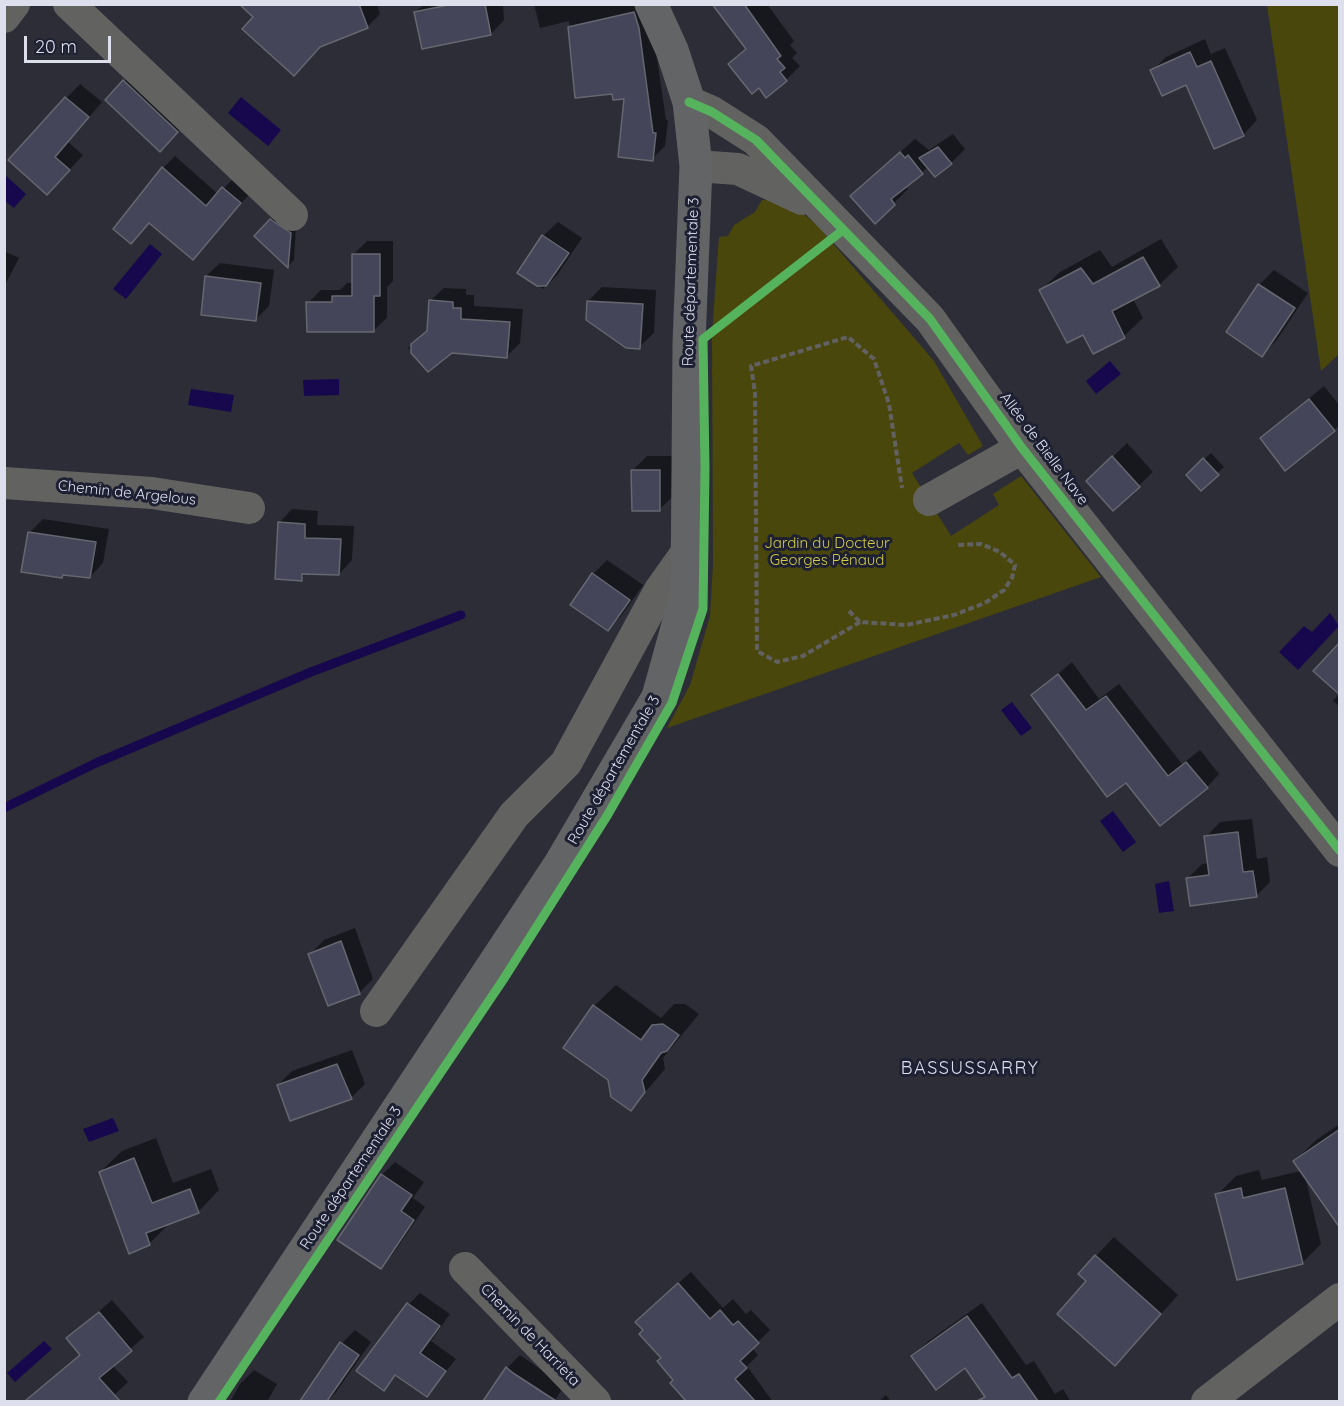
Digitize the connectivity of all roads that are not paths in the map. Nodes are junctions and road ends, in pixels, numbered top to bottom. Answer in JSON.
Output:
{"nodes":[{"id":1,"x":14,"y":4,"type":"edge"},
{"id":2,"x":69,"y":4,"type":"edge"},
{"id":3,"x":651,"y":4,"type":"edge"},
{"id":4,"x":4,"y":17,"type":"edge"},
{"id":5,"x":689,"y":102,"type":"junction"},
{"id":6,"x":696,"y":166,"type":"junction"},
{"id":7,"x":823,"y":209,"type":"junction"},
{"id":8,"x":292,"y":215,"type":"dead end"},
{"id":9,"x":1022,"y":448,"type":"junction"},
{"id":10,"x":4,"y":483,"type":"edge"},
{"id":11,"x":917,"y":500,"type":"road end"},
{"id":12,"x":249,"y":508,"type":"dead end"},
{"id":13,"x":687,"y":552,"type":"junction"},
{"id":14,"x":1340,"y":851,"type":"edge"},
{"id":15,"x":376,"y":1011,"type":"dead end"},
{"id":16,"x":465,"y":1268,"type":"dead end"},
{"id":17,"x":1340,"y":1299,"type":"edge"},
{"id":18,"x":204,"y":1401,"type":"edge"},
{"id":19,"x":595,"y":1401,"type":"edge"},
{"id":20,"x":1207,"y":1401,"type":"edge"}],
"edges":[{"from":1,"to":4,"type":"street"},
{"from":2,"to":8,"type":"street"},
{"from":3,"to":5,"type":"main road","name":"Route départementale 3"},
{"from":5,"to":6,"type":"main road","name":"Route départementale 3"},
{"from":5,"to":7,"type":"street","name":"Allée de Bielle Nave"},
{"from":6,"to":7,"type":"street","name":"Allée de Bielle Nave"},
{"from":6,"to":13,"type":"main road","name":"Route départementale 3"},
{"from":7,"to":9,"type":"street","name":"Allée de Bielle Nave"},
{"from":9,"to":11,"type":"street"},
{"from":9,"to":14,"type":"street","name":"Allée de Bielle Nave"},
{"from":10,"to":12,"type":"street","name":"Chemin de Argelous"},
{"from":13,"to":15,"type":"street"},
{"from":13,"to":18,"type":"main road","name":"Route départementale 3"},
{"from":16,"to":19,"type":"street","name":"Chemin de Harrieta"},
{"from":17,"to":20,"type":"street"}]}
